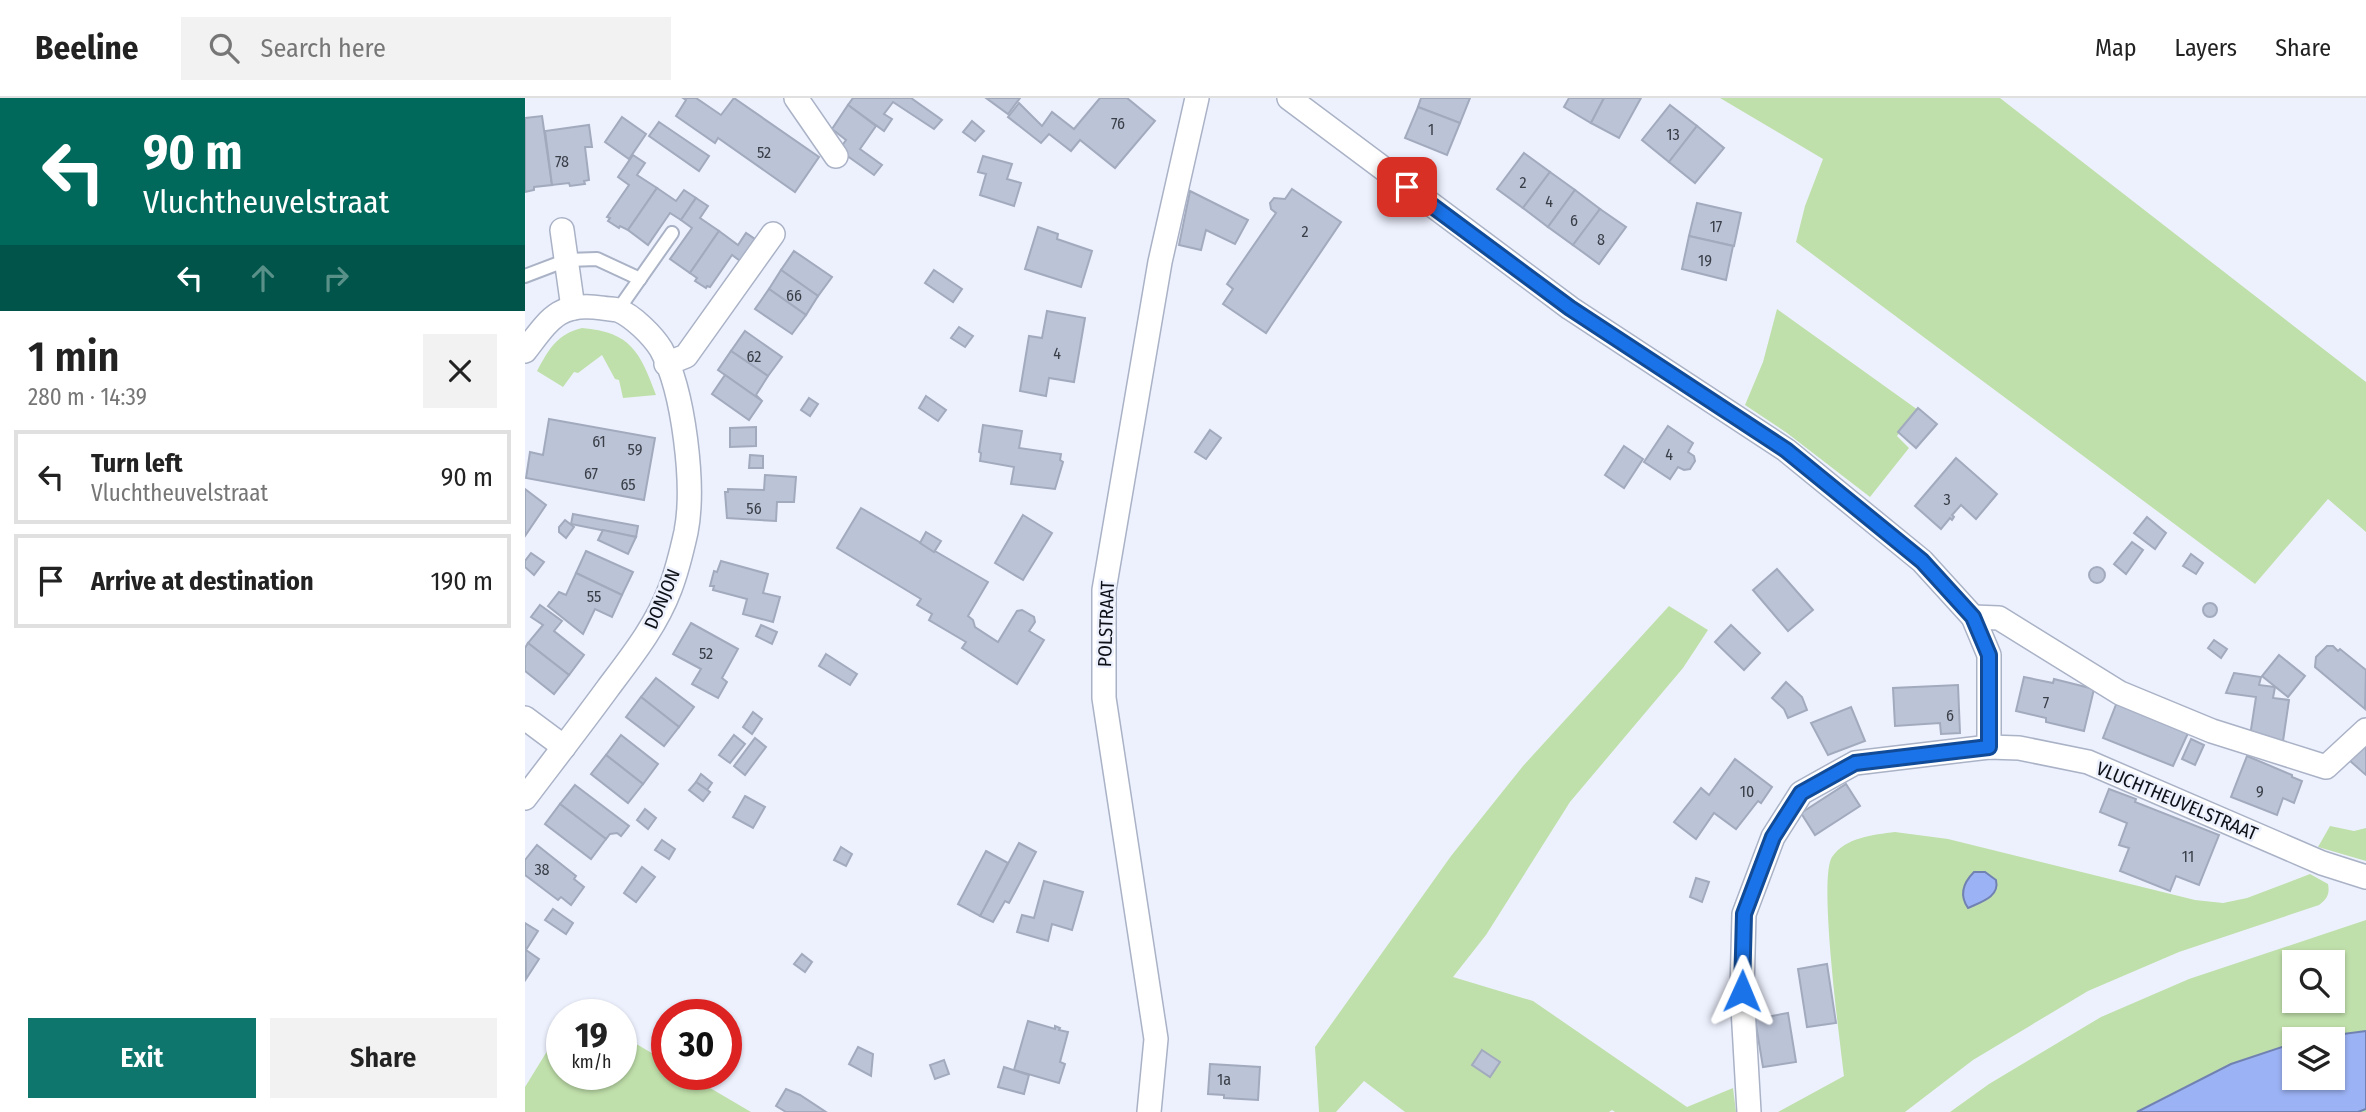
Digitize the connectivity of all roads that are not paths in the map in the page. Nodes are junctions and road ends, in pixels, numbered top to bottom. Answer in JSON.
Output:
{"nodes":[{"id":1,"x":796,"y":98,"type":"edge"},
{"id":2,"x":1197,"y":98,"type":"edge"},
{"id":3,"x":1289,"y":98,"type":"edge"},
{"id":4,"x":836,"y":156,"type":"dead end"},
{"id":5,"x":562,"y":229,"type":"dead end"},
{"id":6,"x":672,"y":233,"type":"dead end"},
{"id":7,"x":773,"y":234,"type":"dead end"},
{"id":8,"x":567,"y":260,"type":"junction"},
{"id":9,"x":525,"y":276,"type":"edge"},
{"id":10,"x":640,"y":279,"type":"junction"},
{"id":11,"x":573,"y":307,"type":"junction"},
{"id":12,"x":618,"y":310,"type":"junction"},
{"id":13,"x":527,"y":343,"type":"edge"},
{"id":14,"x":666,"y":364,"type":"junction"},
{"id":15,"x":1973,"y":617,"type":"junction"},
{"id":16,"x":525,"y":718,"type":"edge"},
{"id":17,"x":2366,"y":730,"type":"edge"},
{"id":18,"x":564,"y":747,"type":"junction"},
{"id":19,"x":1989,"y":747,"type":"junction"},
{"id":20,"x":525,"y":798,"type":"edge"},
{"id":21,"x":2362,"y":877,"type":"edge"},
{"id":22,"x":1149,"y":1112,"type":"edge"},
{"id":23,"x":1749,"y":1112,"type":"edge"}],
"edges":[{"from":1,"to":4,"type":"street"},
{"from":2,"to":22,"type":"street","name":"POLSTRAAT"},
{"from":3,"to":15,"type":"street"},
{"from":5,"to":8,"type":"street"},
{"from":6,"to":10,"type":"lane"},
{"from":7,"to":14,"type":"street"},
{"from":8,"to":9,"type":"lane"},
{"from":8,"to":10,"type":"lane"},
{"from":8,"to":11,"type":"street"},
{"from":10,"to":12,"type":"lane"},
{"from":11,"to":12,"type":"street"},
{"from":11,"to":13,"type":"street"},
{"from":12,"to":14,"type":"street","name":"DONJON"},
{"from":14,"to":18,"type":"street","name":"DONJON"},
{"from":15,"to":17,"type":"street"},
{"from":15,"to":19,"type":"street"},
{"from":16,"to":18,"type":"street"},
{"from":18,"to":20,"type":"street","name":"DONJON"},
{"from":19,"to":21,"type":"street","name":"VLUCHTHEUVELSTRAAT"},
{"from":19,"to":23,"type":"street","name":"VLUCHTHEUVELSTRAAT"}]}
